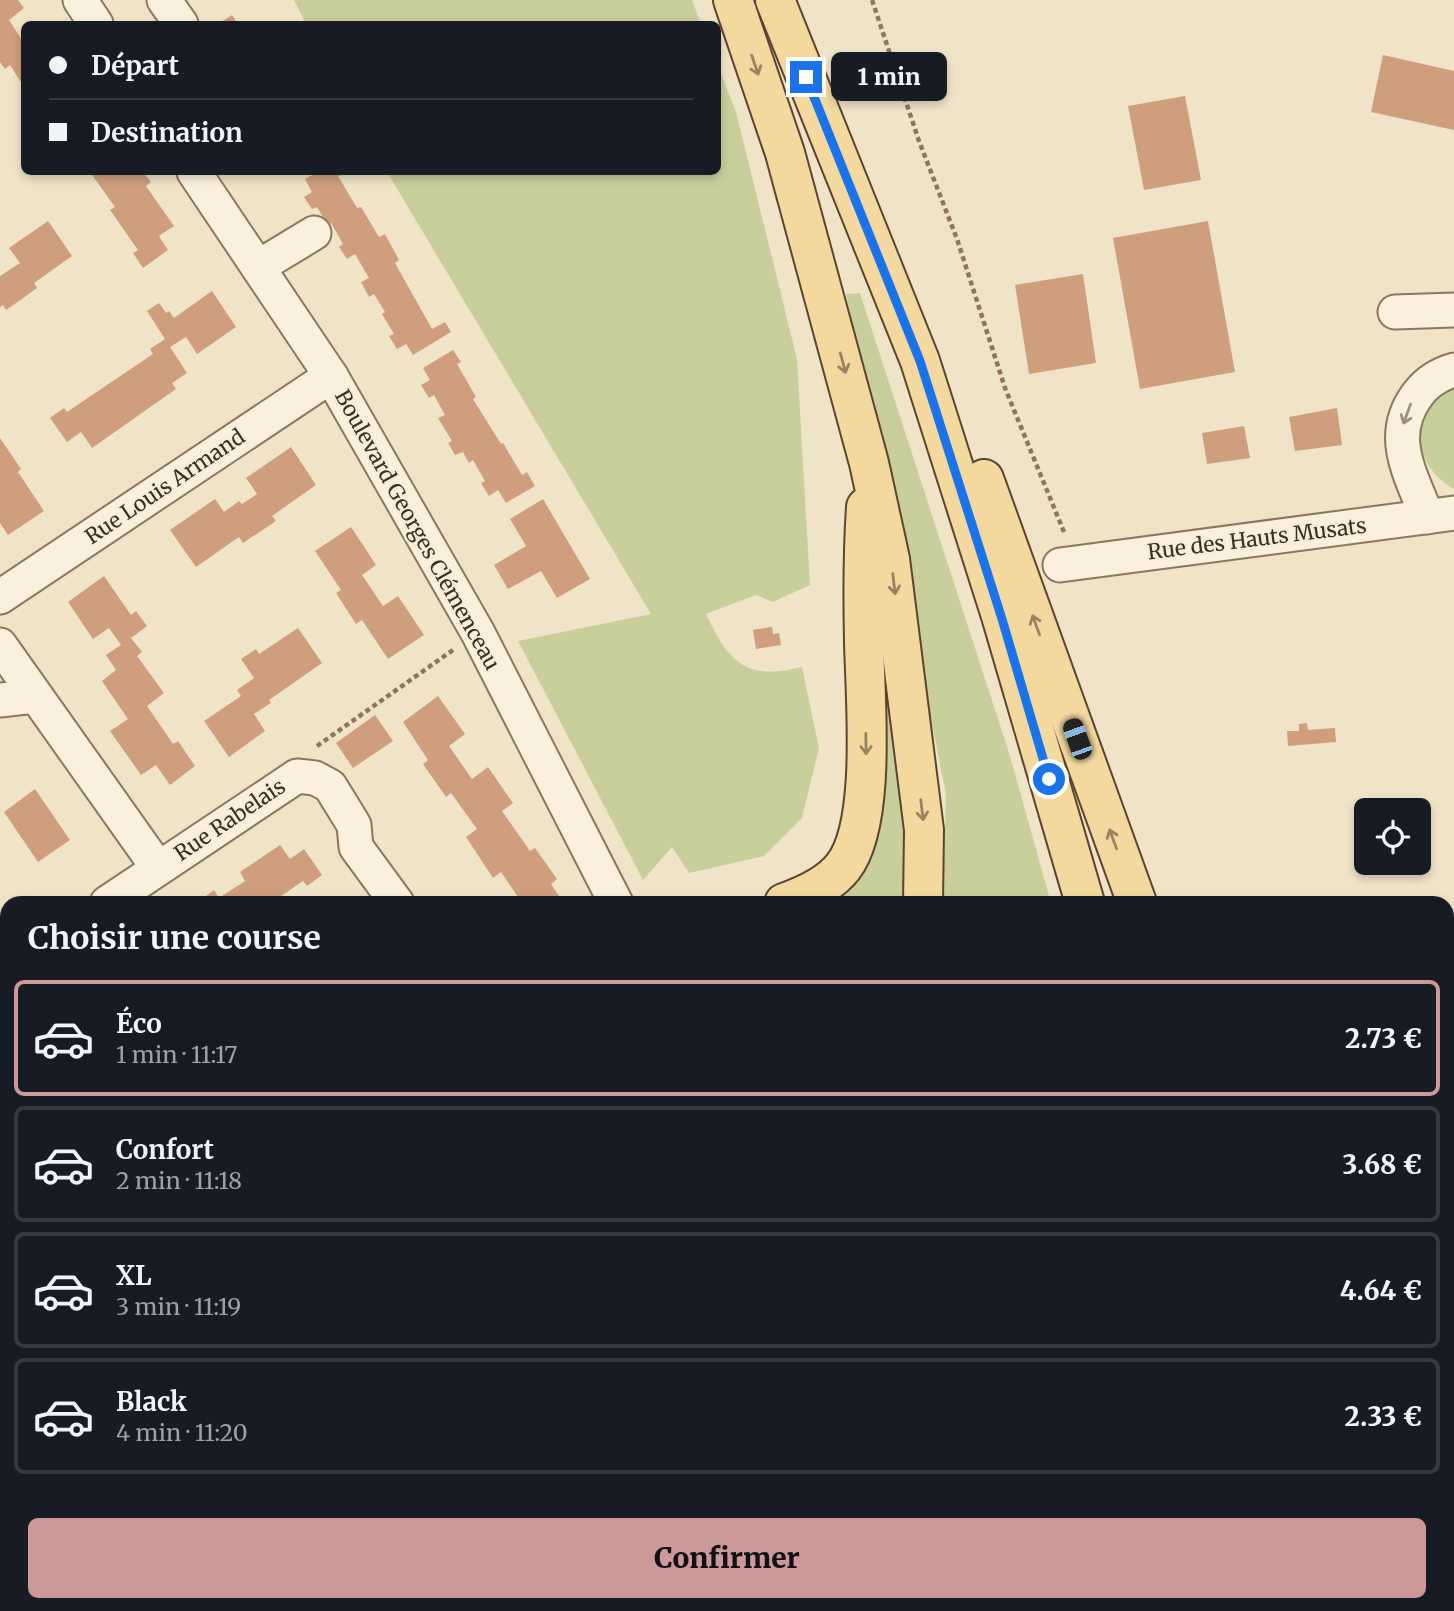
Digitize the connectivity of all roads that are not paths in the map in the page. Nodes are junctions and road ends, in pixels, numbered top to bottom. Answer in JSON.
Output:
{"nodes":[{"id":1,"x":79,"y":0,"type":"edge"},
{"id":2,"x":164,"y":0,"type":"edge"},
{"id":3,"x":733,"y":0,"type":"edge"},
{"id":4,"x":775,"y":0,"type":"edge"},
{"id":5,"x":94,"y":21,"type":"edge"},
{"id":6,"x":179,"y":21,"type":"edge"},
{"id":7,"x":196,"y":175,"type":"edge"},
{"id":8,"x":314,"y":233,"type":"dead end"},
{"id":9,"x":258,"y":267,"type":"junction"},
{"id":10,"x":1454,"y":310,"type":"edge"},
{"id":11,"x":1395,"y":312,"type":"dead end"},
{"id":12,"x":920,"y":361,"type":"junction"},
{"id":13,"x":1454,"y":370,"type":"edge"},
{"id":14,"x":331,"y":376,"type":"junction"},
{"id":15,"x":869,"y":463,"type":"junction"},
{"id":16,"x":1441,"y":515,"type":"edge"},
{"id":17,"x":1070,"y":564,"type":"road end"},
{"id":18,"x":0,"y":597,"type":"edge"},
{"id":19,"x":0,"y":645,"type":"edge"},
{"id":20,"x":35,"y":696,"type":"junction"},
{"id":21,"x":0,"y":700,"type":"edge"},
{"id":22,"x":158,"y":868,"type":"junction"},
{"id":23,"x":117,"y":896,"type":"edge"},
{"id":24,"x":392,"y":896,"type":"edge"},
{"id":25,"x":612,"y":896,"type":"edge"},
{"id":26,"x":801,"y":896,"type":"edge"},
{"id":27,"x":923,"y":896,"type":"edge"},
{"id":28,"x":1083,"y":896,"type":"edge"},
{"id":29,"x":1134,"y":896,"type":"edge"}],
"edges":[{"from":1,"to":5,"type":"street"},
{"from":2,"to":6,"type":"street"},
{"from":3,"to":15,"type":"main road","one_way":true},
{"from":4,"to":12,"type":"main road"},
{"from":7,"to":9,"type":"street","name":"Boulevard Georges Clémenceau"},
{"from":8,"to":9,"type":"street"},
{"from":9,"to":14,"type":"street","name":"Boulevard Georges Clémenceau"},
{"from":10,"to":11,"type":"street"},
{"from":12,"to":28,"type":"main road"},
{"from":29,"to":12,"type":"main road","one_way":true},
{"from":13,"to":16,"type":"street","one_way":true},
{"from":14,"to":18,"type":"street","name":"Rue Louis Armand"},
{"from":14,"to":25,"type":"street","name":"Boulevard Georges Clémenceau"},
{"from":15,"to":26,"type":"main road","one_way":true},
{"from":15,"to":27,"type":"main road","one_way":true},
{"from":16,"to":17,"type":"street","name":"Rue des Hauts Musats"},
{"from":19,"to":20,"type":"street"},
{"from":20,"to":21,"type":"street"},
{"from":20,"to":22,"type":"street"},
{"from":22,"to":23,"type":"street"},
{"from":22,"to":24,"type":"street","name":"Rue Rabelais"}]}
